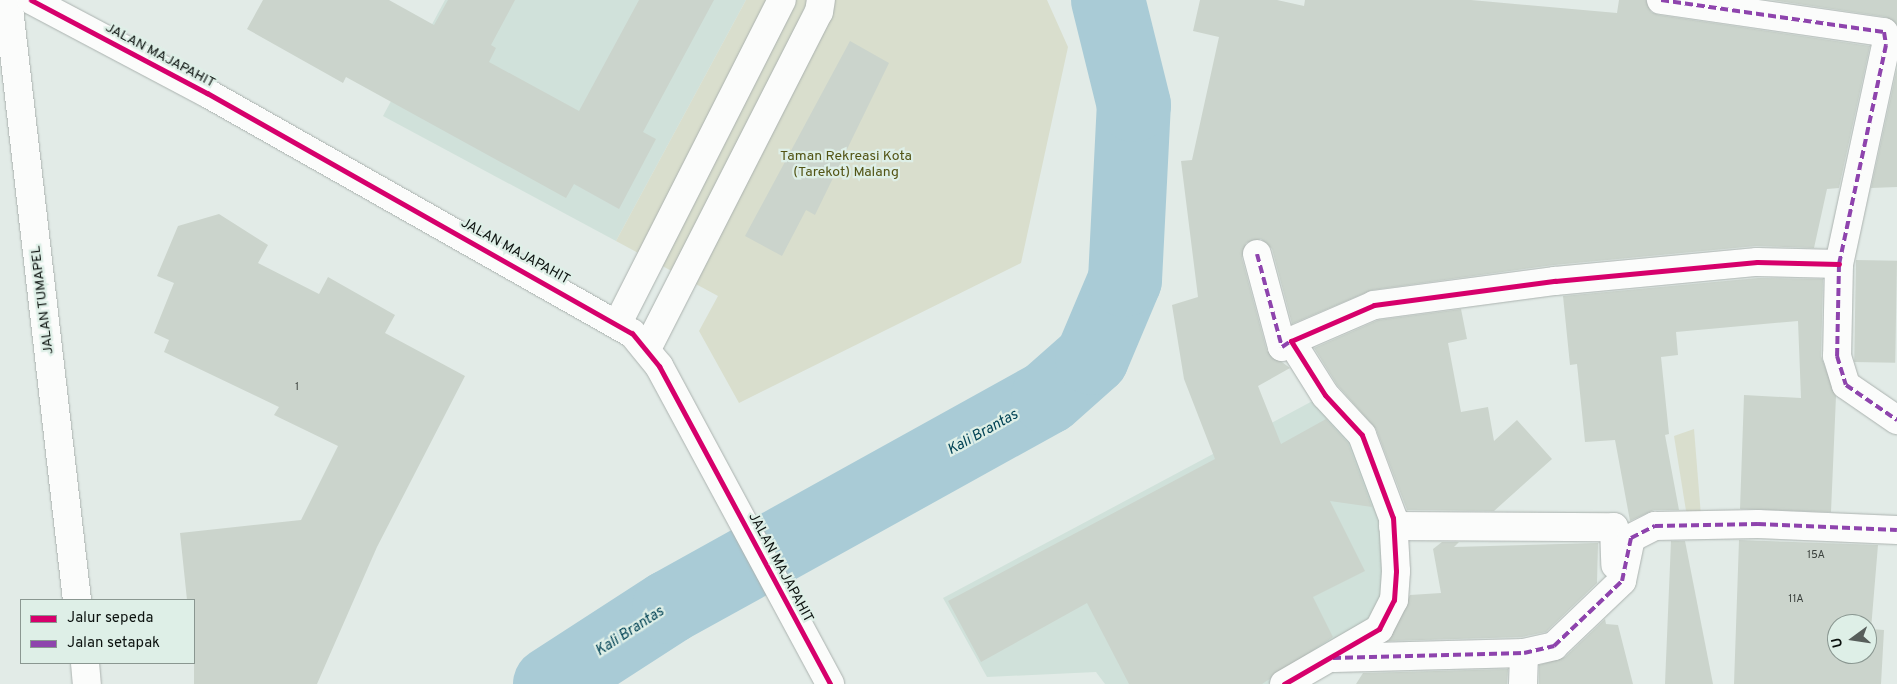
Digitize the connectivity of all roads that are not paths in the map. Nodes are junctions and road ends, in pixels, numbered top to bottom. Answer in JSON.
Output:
{"nodes":[{"id":1,"x":8,"y":0,"type":"edge"},
{"id":2,"x":31,"y":0,"type":"edge"},
{"id":3,"x":782,"y":0,"type":"edge"},
{"id":4,"x":821,"y":0,"type":"edge"},
{"id":5,"x":1661,"y":0,"type":"edge"},
{"id":6,"x":1693,"y":3,"type":"edge"},
{"id":7,"x":1257,"y":254,"type":"dead end"},
{"id":8,"x":1839,"y":264,"type":"junction"},
{"id":9,"x":618,"y":323,"type":"junction"},
{"id":10,"x":1291,"y":341,"type":"junction"},
{"id":11,"x":647,"y":349,"type":"junction"},
{"id":12,"x":1897,"y":420,"type":"edge"},
{"id":13,"x":1393,"y":526,"type":"junction"},
{"id":14,"x":1897,"y":530,"type":"edge"},
{"id":15,"x":1616,"y":586,"type":"junction"},
{"id":16,"x":77,"y":599,"type":"edge"},
{"id":17,"x":1524,"y":653,"type":"junction"},
{"id":18,"x":1331,"y":658,"type":"junction"},
{"id":19,"x":84,"y":664,"type":"edge"},
{"id":20,"x":87,"y":684,"type":"edge"},
{"id":21,"x":830,"y":684,"type":"edge"},
{"id":22,"x":1284,"y":684,"type":"edge"},
{"id":23,"x":1523,"y":684,"type":"edge"}],
"edges":[{"from":1,"to":16,"type":"street","name":"JALAN TUMAPEL"},
{"from":2,"to":9,"type":"street","name":"JALAN MAJAPAHIT"},
{"from":3,"to":9,"type":"street"},
{"from":4,"to":11,"type":"street"},
{"from":5,"to":6,"type":"street"},
{"from":6,"to":8,"type":"street"},
{"from":7,"to":10,"type":"street"},
{"from":8,"to":10,"type":"street"},
{"from":8,"to":12,"type":"street"},
{"from":9,"to":11,"type":"street","name":"JALAN MAJAPAHIT"},
{"from":10,"to":13,"type":"street"},
{"from":11,"to":21,"type":"street","name":"JALAN MAJAPAHIT"},
{"from":13,"to":15,"type":"street"},
{"from":13,"to":18,"type":"street"},
{"from":14,"to":15,"type":"street"},
{"from":15,"to":17,"type":"street"},
{"from":17,"to":18,"type":"street"},
{"from":17,"to":23,"type":"street"},
{"from":18,"to":22,"type":"street"},
{"from":19,"to":20,"type":"street"}]}
